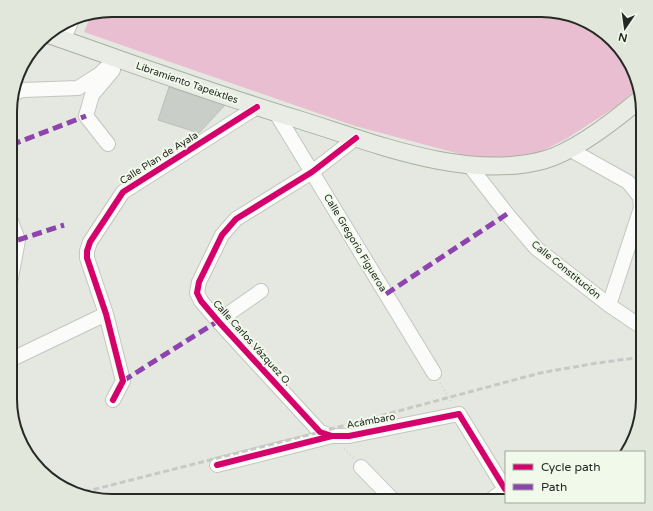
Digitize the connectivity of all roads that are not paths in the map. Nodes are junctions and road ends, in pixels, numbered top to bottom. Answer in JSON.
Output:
{"nodes":[{"id":1,"x":69,"y":28,"type":"edge"},
{"id":2,"x":55,"y":37,"type":"edge"},
{"id":3,"x":64,"y":40,"type":"junction"},
{"id":4,"x":118,"y":60,"type":"junction"},
{"id":5,"x":20,"y":90,"type":"edge"},
{"id":6,"x":635,"y":103,"type":"edge"},
{"id":7,"x":257,"y":107,"type":"junction"},
{"id":8,"x":276,"y":113,"type":"junction"},
{"id":9,"x":356,"y":138,"type":"junction"},
{"id":10,"x":108,"y":144,"type":"dead end"},
{"id":11,"x":569,"y":149,"type":"junction"},
{"id":12,"x":469,"y":165,"type":"junction"},
{"id":13,"x":312,"y":172,"type":"junction"},
{"id":14,"x":636,"y":192,"type":"edge"},
{"id":15,"x":636,"y":223,"type":"edge"},
{"id":16,"x":262,"y":291,"type":"dead end"},
{"id":17,"x":609,"y":305,"type":"junction"},
{"id":18,"x":106,"y":314,"type":"junction"},
{"id":19,"x":218,"y":321,"type":"junction"},
{"id":20,"x":636,"y":323,"type":"edge"},
{"id":21,"x":17,"y":357,"type":"edge"},
{"id":22,"x":434,"y":374,"type":"dead end"},
{"id":23,"x":113,"y":400,"type":"dead end"},
{"id":24,"x":326,"y":434,"type":"junction"},
{"id":25,"x":217,"y":465,"type":"dead end"},
{"id":26,"x":361,"y":467,"type":"road end"},
{"id":27,"x":505,"y":489,"type":"edge"},
{"id":28,"x":387,"y":494,"type":"edge"}],
"edges":[{"from":1,"to":3,"type":"street"},
{"from":2,"to":3,"type":"main road","name":"Libramiento Tapeixtles"},
{"from":3,"to":4,"type":"main road","name":"Libramiento Tapeixtles"},
{"from":4,"to":5,"type":"street"},
{"from":4,"to":7,"type":"main road","name":"Libramiento Tapeixtles"},
{"from":4,"to":10,"type":"street"},
{"from":6,"to":11,"type":"main road","name":"Libramiento Tapeixtles"},
{"from":7,"to":8,"type":"main road","name":"Libramiento Tapeixtles"},
{"from":7,"to":18,"type":"street","name":"Calle Plan de Ayala"},
{"from":8,"to":9,"type":"main road","name":"Libramiento Tapeixtles"},
{"from":8,"to":13,"type":"street","name":"Calle Gregorio Figueroa"},
{"from":9,"to":12,"type":"main road","name":"Libramiento Tapeixtles"},
{"from":9,"to":13,"type":"street","name":"Calle Carlos Vázquez O."},
{"from":11,"to":12,"type":"main road","name":"Libramiento Tapeixtles"},
{"from":11,"to":14,"type":"street"},
{"from":12,"to":17,"type":"street","name":"Calle Constitución"},
{"from":13,"to":19,"type":"street","name":"Calle Carlos Vázquez O."},
{"from":13,"to":22,"type":"street","name":"Calle Gregorio Figueroa"},
{"from":15,"to":17,"type":"street"},
{"from":16,"to":19,"type":"street"},
{"from":17,"to":20,"type":"street","name":"Calle Constitución"},
{"from":18,"to":21,"type":"street"},
{"from":18,"to":23,"type":"street","name":"Calle Plan de Ayala"},
{"from":19,"to":24,"type":"street","name":"Calle Carlos Vázquez O."},
{"from":24,"to":25,"type":"street","name":"Acámbaro"},
{"from":24,"to":27,"type":"street","name":"Acámbaro"},
{"from":26,"to":28,"type":"street"}]}
